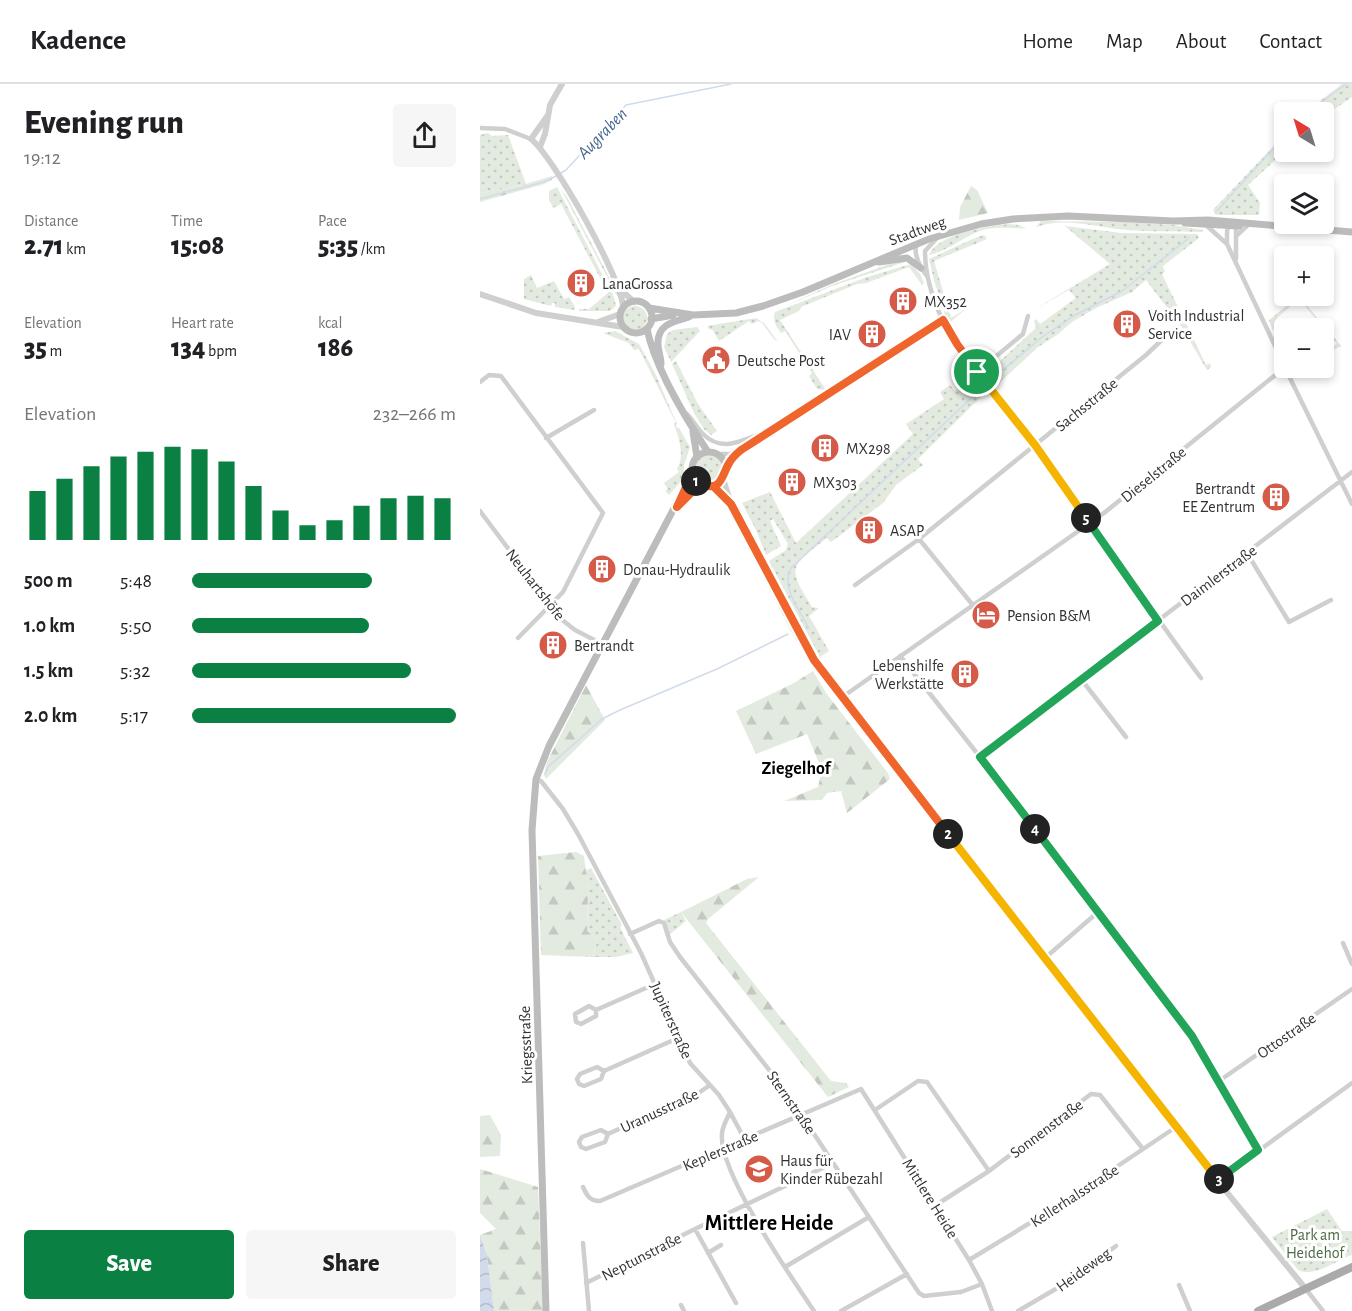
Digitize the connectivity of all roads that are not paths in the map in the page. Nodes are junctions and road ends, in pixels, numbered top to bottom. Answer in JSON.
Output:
{"nodes":[{"id":1,"x":562,"y":84,"type":"edge"},
{"id":2,"x":548,"y":115,"type":"junction"},
{"id":3,"x":480,"y":128,"type":"edge"},
{"id":4,"x":531,"y":139,"type":"junction"},
{"id":5,"x":540,"y":147,"type":"junction"},
{"id":6,"x":1173,"y":221,"type":"junction"},
{"id":7,"x":1231,"y":224,"type":"junction"},
{"id":8,"x":1259,"y":224,"type":"junction"},
{"id":9,"x":1248,"y":225,"type":"junction"},
{"id":10,"x":1207,"y":226,"type":"junction"},
{"id":11,"x":1352,"y":232,"type":"edge"},
{"id":12,"x":939,"y":235,"type":"junction"},
{"id":13,"x":1236,"y":236,"type":"junction"},
{"id":14,"x":918,"y":243,"type":"junction"},
{"id":15,"x":1227,"y":244,"type":"junction"},
{"id":16,"x":1236,"y":261,"type":"junction"},
{"id":17,"x":868,"y":264,"type":"junction"},
{"id":18,"x":921,"y":268,"type":"junction"},
{"id":19,"x":928,"y":278,"type":"junction"},
{"id":20,"x":618,"y":286,"type":"junction"},
{"id":21,"x":480,"y":294,"type":"edge"},
{"id":22,"x":633,"y":302,"type":"junction"},
{"id":23,"x":649,"y":308,"type":"junction"},
{"id":24,"x":622,"y":311,"type":"junction"},
{"id":25,"x":679,"y":314,"type":"junction"},
{"id":26,"x":693,"y":315,"type":"junction"},
{"id":27,"x":1028,"y":316,"type":"dead end"},
{"id":28,"x":651,"y":319,"type":"junction"},
{"id":29,"x":943,"y":320,"type":"junction"},
{"id":30,"x":598,"y":322,"type":"junction"},
{"id":31,"x":623,"y":327,"type":"junction"},
{"id":32,"x":647,"y":329,"type":"junction"},
{"id":33,"x":635,"y":333,"type":"junction"},
{"id":34,"x":1166,"y":336,"type":"dead end"},
{"id":35,"x":1274,"y":342,"type":"edge"},
{"id":36,"x":653,"y":352,"type":"junction"},
{"id":37,"x":660,"y":366,"type":"junction"},
{"id":38,"x":977,"y":372,"type":"junction"},
{"id":39,"x":1274,"y":375,"type":"edge"},
{"id":40,"x":1291,"y":378,"type":"edge"},
{"id":41,"x":480,"y":382,"type":"edge"},
{"id":42,"x":594,"y":410,"type":"dead end"},
{"id":43,"x":684,"y":411,"type":"junction"},
{"id":44,"x":692,"y":429,"type":"junction"},
{"id":45,"x":772,"y":431,"type":"junction"},
{"id":46,"x":546,"y":438,"type":"junction"},
{"id":47,"x":1035,"y":445,"type":"junction"},
{"id":48,"x":741,"y":450,"type":"junction"},
{"id":49,"x":708,"y":452,"type":"junction"},
{"id":50,"x":717,"y":454,"type":"junction"},
{"id":51,"x":697,"y":457,"type":"junction"},
{"id":52,"x":726,"y":468,"type":"junction"},
{"id":53,"x":1352,"y":472,"type":"edge"},
{"id":54,"x":692,"y":474,"type":"junction"},
{"id":55,"x":723,"y":479,"type":"junction"},
{"id":56,"x":1340,"y":480,"type":"junction"},
{"id":57,"x":700,"y":484,"type":"junction"},
{"id":58,"x":713,"y":486,"type":"junction"},
{"id":59,"x":731,"y":504,"type":"junction"},
{"id":60,"x":1352,"y":504,"type":"edge"},
{"id":61,"x":677,"y":507,"type":"junction"},
{"id":62,"x":480,"y":510,"type":"edge"},
{"id":63,"x":1090,"y":524,"type":"junction"},
{"id":64,"x":919,"y":539,"type":"junction"},
{"id":65,"x":1247,"y":554,"type":"junction"},
{"id":66,"x":855,"y":585,"type":"dead end"},
{"id":67,"x":1331,"y":600,"type":"dead end"},
{"id":68,"x":972,"y":604,"type":"junction"},
{"id":69,"x":550,"y":606,"type":"junction"},
{"id":70,"x":1158,"y":621,"type":"junction"},
{"id":71,"x":519,"y":638,"type":"dead end"},
{"id":72,"x":602,"y":644,"type":"junction"},
{"id":73,"x":900,"y":656,"type":"junction"},
{"id":74,"x":1202,"y":678,"type":"dead end"},
{"id":75,"x":1081,"y":679,"type":"junction"},
{"id":76,"x":841,"y":698,"type":"junction"},
{"id":77,"x":1126,"y":737,"type":"dead end"},
{"id":78,"x":980,"y":757,"type":"junction"},
{"id":79,"x":536,"y":779,"type":"junction"},
{"id":80,"x":1098,"y":912,"type":"junction"},
{"id":81,"x":630,"y":934,"type":"junction"},
{"id":82,"x":1342,"y":944,"type":"dead end"},
{"id":83,"x":1044,"y":958,"type":"junction"},
{"id":84,"x":1352,"y":964,"type":"edge"},
{"id":85,"x":655,"y":984,"type":"junction"},
{"id":86,"x":1352,"y":989,"type":"edge"},
{"id":87,"x":596,"y":1010,"type":"junction"},
{"id":88,"x":678,"y":1038,"type":"junction"},
{"id":89,"x":603,"y":1071,"type":"junction"},
{"id":90,"x":1219,"y":1081,"type":"junction"},
{"id":91,"x":1352,"y":1083,"type":"edge"},
{"id":92,"x":710,"y":1085,"type":"junction"},
{"id":93,"x":861,"y":1089,"type":"joint"},
{"id":94,"x":875,"y":1110,"type":"junction"},
{"id":95,"x":730,"y":1112,"type":"junction"},
{"id":96,"x":802,"y":1115,"type":"junction"},
{"id":97,"x":1176,"y":1127,"type":"junction"},
{"id":98,"x":608,"y":1134,"type":"junction"},
{"id":99,"x":745,"y":1140,"type":"junction"},
{"id":100,"x":1143,"y":1149,"type":"junction"},
{"id":101,"x":723,"y":1150,"type":"junction"},
{"id":102,"x":1258,"y":1150,"type":"junction"},
{"id":103,"x":833,"y":1163,"type":"junction"},
{"id":104,"x":989,"y":1171,"type":"junction"},
{"id":105,"x":1218,"y":1180,"type":"junction"},
{"id":106,"x":583,"y":1187,"type":"dead end"},
{"id":107,"x":748,"y":1204,"type":"junction"},
{"id":108,"x":936,"y":1205,"type":"junction"},
{"id":109,"x":869,"y":1217,"type":"junction"},
{"id":110,"x":695,"y":1229,"type":"junction"},
{"id":111,"x":583,"y":1243,"type":"dead end"},
{"id":112,"x":721,"y":1245,"type":"dead end"},
{"id":113,"x":1116,"y":1246,"type":"dead end"},
{"id":114,"x":708,"y":1253,"type":"junction"},
{"id":115,"x":969,"y":1260,"type":"junction"},
{"id":116,"x":785,"y":1267,"type":"junction"},
{"id":117,"x":1352,"y":1267,"type":"edge"},
{"id":118,"x":907,"y":1274,"type":"junction"},
{"id":119,"x":586,"y":1283,"type":"junction"},
{"id":120,"x":982,"y":1284,"type":"junction"},
{"id":121,"x":1179,"y":1285,"type":"dead end"},
{"id":122,"x":1305,"y":1288,"type":"junction"},
{"id":123,"x":736,"y":1304,"type":"dead end"},
{"id":124,"x":546,"y":1311,"type":"edge"},
{"id":125,"x":589,"y":1311,"type":"edge"},
{"id":126,"x":814,"y":1311,"type":"edge"},
{"id":127,"x":841,"y":1311,"type":"edge"},
{"id":128,"x":992,"y":1311,"type":"edge"},
{"id":129,"x":1018,"y":1311,"type":"edge"},
{"id":130,"x":1190,"y":1311,"type":"edge"},
{"id":131,"x":1258,"y":1311,"type":"edge"},
{"id":132,"x":1323,"y":1311,"type":"edge"}],
"edges":[{"from":1,"to":2,"type":"street"},
{"from":2,"to":4,"type":"street"},
{"from":2,"to":5,"type":"street"},
{"from":3,"to":4,"type":"street"},
{"from":4,"to":5,"type":"street"},
{"from":5,"to":20,"type":"street"},
{"from":6,"to":7,"type":"main road","name":"Stadtweg"},
{"from":6,"to":10,"type":"main road","name":"Stadtweg"},
{"from":6,"to":12,"type":"main road","name":"Stadtweg"},
{"from":7,"to":8,"type":"main road","name":"Stadtweg"},
{"from":7,"to":9,"type":"main road","name":"Stadtweg"},
{"from":7,"to":10,"type":"main road","name":"Stadtweg"},
{"from":7,"to":13,"type":"street"},
{"from":7,"to":15,"type":"street"},
{"from":8,"to":9,"type":"main road","name":"Stadtweg"},
{"from":8,"to":11,"type":"main road","name":"Stadtweg"},
{"from":9,"to":13,"type":"street"},
{"from":10,"to":15,"type":"street"},
{"from":12,"to":14,"type":"main road","name":"Stadtweg"},
{"from":12,"to":19,"type":"street"},
{"from":13,"to":16,"type":"street"},
{"from":14,"to":17,"type":"main road","name":"Stadtweg"},
{"from":14,"to":18,"type":"street"},
{"from":15,"to":16,"type":"street"},
{"from":16,"to":35,"type":"street"},
{"from":17,"to":18,"type":"main road"},
{"from":17,"to":26,"type":"main road","name":"Stadtweg"},
{"from":18,"to":19,"type":"street"},
{"from":19,"to":29,"type":"street"},
{"from":20,"to":22,"type":"street"},
{"from":20,"to":24,"type":"street"},
{"from":21,"to":30,"type":"street"},
{"from":22,"to":23,"type":"main road"},
{"from":22,"to":24,"type":"main road"},
{"from":23,"to":25,"type":"main road","name":"Stadtweg"},
{"from":23,"to":28,"type":"main road"},
{"from":24,"to":30,"type":"street"},
{"from":24,"to":31,"type":"main road"},
{"from":25,"to":26,"type":"main road","name":"Stadtweg"},
{"from":25,"to":28,"type":"main road","name":"Stadtweg"},
{"from":26,"to":37,"type":"main road"},
{"from":27,"to":38,"type":"street"},
{"from":28,"to":32,"type":"main road"},
{"from":29,"to":38,"type":"street"},
{"from":29,"to":45,"type":"street"},
{"from":30,"to":31,"type":"street"},
{"from":31,"to":33,"type":"main road"},
{"from":32,"to":33,"type":"main road"},
{"from":32,"to":36,"type":"main road"},
{"from":33,"to":36,"type":"main road"},
{"from":34,"to":47,"type":"street","name":"Sachsstraße"},
{"from":36,"to":37,"type":"main road"},
{"from":37,"to":43,"type":"main road"},
{"from":38,"to":47,"type":"street"},
{"from":39,"to":63,"type":"street","name":"Dieselstraße"},
{"from":40,"to":56,"type":"street"},
{"from":41,"to":46,"type":"street"},
{"from":42,"to":46,"type":"street"},
{"from":43,"to":44,"type":"main road"},
{"from":43,"to":45,"type":"street"},
{"from":44,"to":49,"type":"main road"},
{"from":44,"to":51,"type":"main road"},
{"from":45,"to":48,"type":"street"},
{"from":46,"to":69,"type":"street"},
{"from":47,"to":63,"type":"street"},
{"from":47,"to":64,"type":"street","name":"Sachsstraße"},
{"from":48,"to":50,"type":"street"},
{"from":48,"to":52,"type":"street"},
{"from":49,"to":50,"type":"main road"},
{"from":49,"to":51,"type":"main road"},
{"from":50,"to":52,"type":"main road"},
{"from":51,"to":54,"type":"main road"},
{"from":52,"to":55,"type":"main road"},
{"from":53,"to":56,"type":"street","name":"Daimlerstraße"},
{"from":54,"to":57,"type":"main road"},
{"from":54,"to":61,"type":"main road"},
{"from":55,"to":58,"type":"main road"},
{"from":55,"to":59,"type":"street"},
{"from":56,"to":60,"type":"street"},
{"from":56,"to":65,"type":"street","name":"Daimlerstraße"},
{"from":57,"to":58,"type":"main road"},
{"from":57,"to":61,"type":"main road"},
{"from":58,"to":59,"type":"street"},
{"from":59,"to":76,"type":"street"},
{"from":61,"to":72,"type":"main road","name":"Kriegsstraße"},
{"from":62,"to":69,"type":"street","name":"Neuhartshöfe"},
{"from":63,"to":68,"type":"street","name":"Dieselstraße"},
{"from":63,"to":70,"type":"street"},
{"from":64,"to":66,"type":"street","name":"Sachsstraße"},
{"from":64,"to":68,"type":"street"},
{"from":65,"to":67,"type":"street"},
{"from":65,"to":70,"type":"street","name":"Daimlerstraße"},
{"from":68,"to":73,"type":"street","name":"Dieselstraße"},
{"from":69,"to":71,"type":"street"},
{"from":69,"to":72,"type":"street","name":"Neuhartshöfe"},
{"from":70,"to":74,"type":"street"},
{"from":70,"to":75,"type":"street","name":"Daimlerstraße"},
{"from":72,"to":79,"type":"main road","name":"Kriegsstraße"},
{"from":73,"to":76,"type":"street","name":"Dieselstraße"},
{"from":73,"to":78,"type":"street"},
{"from":75,"to":77,"type":"street"},
{"from":75,"to":78,"type":"street","name":"Daimlerstraße"},
{"from":76,"to":83,"type":"street"},
{"from":78,"to":80,"type":"street"},
{"from":79,"to":81,"type":"street","name":"Jupiterstraße"},
{"from":79,"to":124,"type":"main road","name":"Kriegsstraße"},
{"from":80,"to":83,"type":"street"},
{"from":80,"to":90,"type":"street"},
{"from":81,"to":85,"type":"street","name":"Jupiterstraße"},
{"from":81,"to":96,"type":"street","name":"Sternstraße"},
{"from":82,"to":84,"type":"street"},
{"from":83,"to":97,"type":"street"},
{"from":85,"to":87,"type":"street"},
{"from":85,"to":88,"type":"street","name":"Jupiterstraße"},
{"from":86,"to":90,"type":"street","name":"Ottostraße"},
{"from":87,"to":87,"type":"street"},
{"from":88,"to":89,"type":"street"},
{"from":88,"to":92,"type":"street","name":"Jupiterstraße"},
{"from":89,"to":89,"type":"street"},
{"from":90,"to":102,"type":"street"},
{"from":91,"to":102,"type":"street"},
{"from":92,"to":95,"type":"street","name":"Jupiterstraße"},
{"from":92,"to":98,"type":"street","name":"Uranusstraße"},
{"from":93,"to":94,"type":"street","name":"Mittlere Heide"},
{"from":93,"to":96,"type":"street","name":"Keplerstraße"},
{"from":94,"to":104,"type":"street"},
{"from":94,"to":108,"type":"street","name":"Mittlere Heide"},
{"from":95,"to":99,"type":"street","name":"Jupiterstraße"},
{"from":95,"to":101,"type":"street"},
{"from":96,"to":99,"type":"street","name":"Keplerstraße"},
{"from":96,"to":103,"type":"street","name":"Sternstraße"},
{"from":97,"to":100,"type":"street","name":"Kellerhalsstraße"},
{"from":97,"to":105,"type":"street"},
{"from":98,"to":98,"type":"street","name":"Uranusstraße"},
{"from":99,"to":101,"type":"street","name":"Keplerstraße"},
{"from":100,"to":104,"type":"street","name":"Sonnenstraße"},
{"from":100,"to":115,"type":"street","name":"Kellerhalsstraße"},
{"from":101,"to":106,"type":"street","name":"Keplerstraße"},
{"from":101,"to":107,"type":"street"},
{"from":102,"to":105,"type":"street"},
{"from":103,"to":107,"type":"street","name":"Neptunstraße"},
{"from":103,"to":109,"type":"street","name":"Sternstraße"},
{"from":104,"to":108,"type":"street","name":"Sonnenstraße"},
{"from":105,"to":122,"type":"street"},
{"from":107,"to":110,"type":"street","name":"Neptunstraße"},
{"from":107,"to":116,"type":"street"},
{"from":108,"to":115,"type":"street","name":"Mittlere Heide"},
{"from":109,"to":116,"type":"street"},
{"from":109,"to":118,"type":"street","name":"Sternstraße"},
{"from":110,"to":114,"type":"street","name":"Neptunstraße"},
{"from":110,"to":119,"type":"street","name":"Neptunstraße"},
{"from":111,"to":119,"type":"street"},
{"from":112,"to":114,"type":"street"},
{"from":113,"to":129,"type":"street","name":"Heideweg"},
{"from":114,"to":123,"type":"street","name":"Neptunstraße"},
{"from":115,"to":120,"type":"street","name":"Mittlere Heide"},
{"from":116,"to":126,"type":"street"},
{"from":117,"to":122,"type":"main road"},
{"from":118,"to":120,"type":"street","name":"Sternstraße"},
{"from":118,"to":127,"type":"street"},
{"from":119,"to":125,"type":"street"},
{"from":120,"to":128,"type":"street","name":"Mittlere Heide"},
{"from":121,"to":130,"type":"street"},
{"from":122,"to":131,"type":"main road"},
{"from":122,"to":132,"type":"street"}]}
